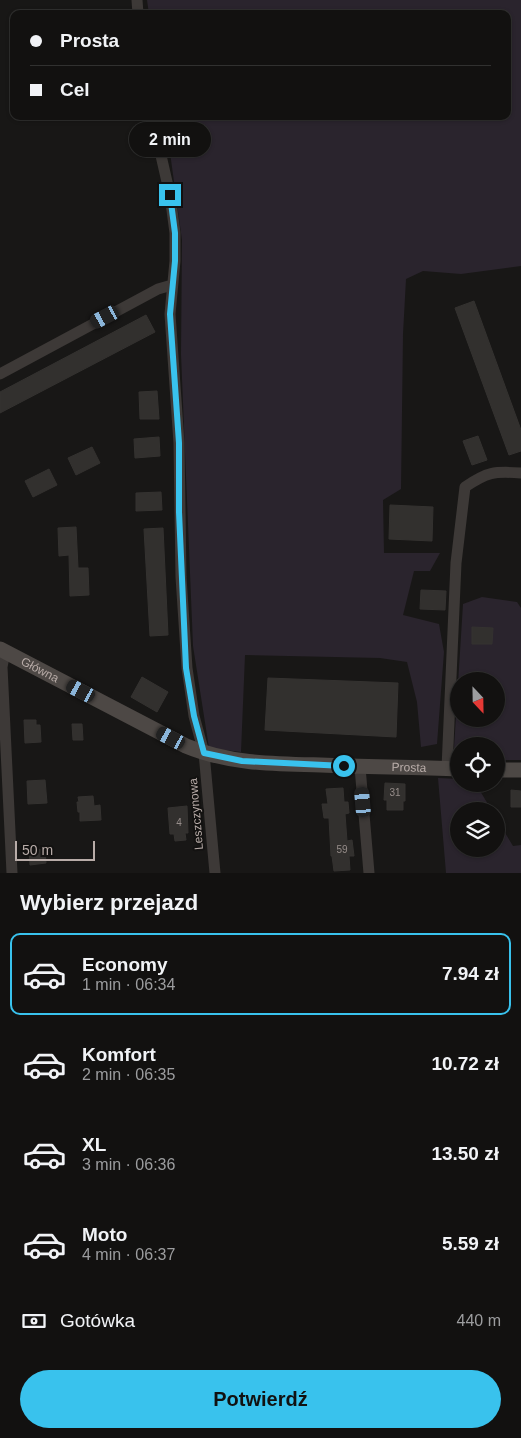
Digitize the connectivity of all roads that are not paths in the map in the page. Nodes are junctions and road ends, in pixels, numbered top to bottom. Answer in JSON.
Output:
{"nodes":[{"id":1,"x":153,"y":120,"type":"edge"},
{"id":2,"x":172,"y":285,"type":"junction"},
{"id":3,"x":0,"y":374,"type":"edge"},
{"id":4,"x":521,"y":472,"type":"edge"},
{"id":5,"x":3,"y":650,"type":"edge"},
{"id":6,"x":453,"y":737,"type":"edge"},
{"id":7,"x":186,"y":746,"type":"joint"},
{"id":8,"x":204,"y":753,"type":"junction"},
{"id":9,"x":360,"y":767,"type":"junction"},
{"id":10,"x":450,"y":768,"type":"edge"},
{"id":11,"x":505,"y":770,"type":"edge"},
{"id":12,"x":521,"y":770,"type":"edge"},
{"id":13,"x":12,"y":873,"type":"edge"},
{"id":14,"x":215,"y":873,"type":"edge"},
{"id":15,"x":369,"y":873,"type":"edge"}],
"edges":[{"from":1,"to":2,"type":"street","name":"Leszczynowa"},
{"from":2,"to":3,"type":"street"},
{"from":2,"to":8,"type":"street","name":"Leszczynowa"},
{"from":4,"to":6,"type":"street"},
{"from":5,"to":7,"type":"street","name":"Główna"},
{"from":5,"to":13,"type":"street"},
{"from":7,"to":8,"type":"street","name":"Prosta"},
{"from":8,"to":9,"type":"street","name":"Prosta"},
{"from":8,"to":14,"type":"street","name":"Leszczynowa"},
{"from":9,"to":10,"type":"street","name":"Prosta"},
{"from":9,"to":15,"type":"street"},
{"from":11,"to":12,"type":"street"}]}
